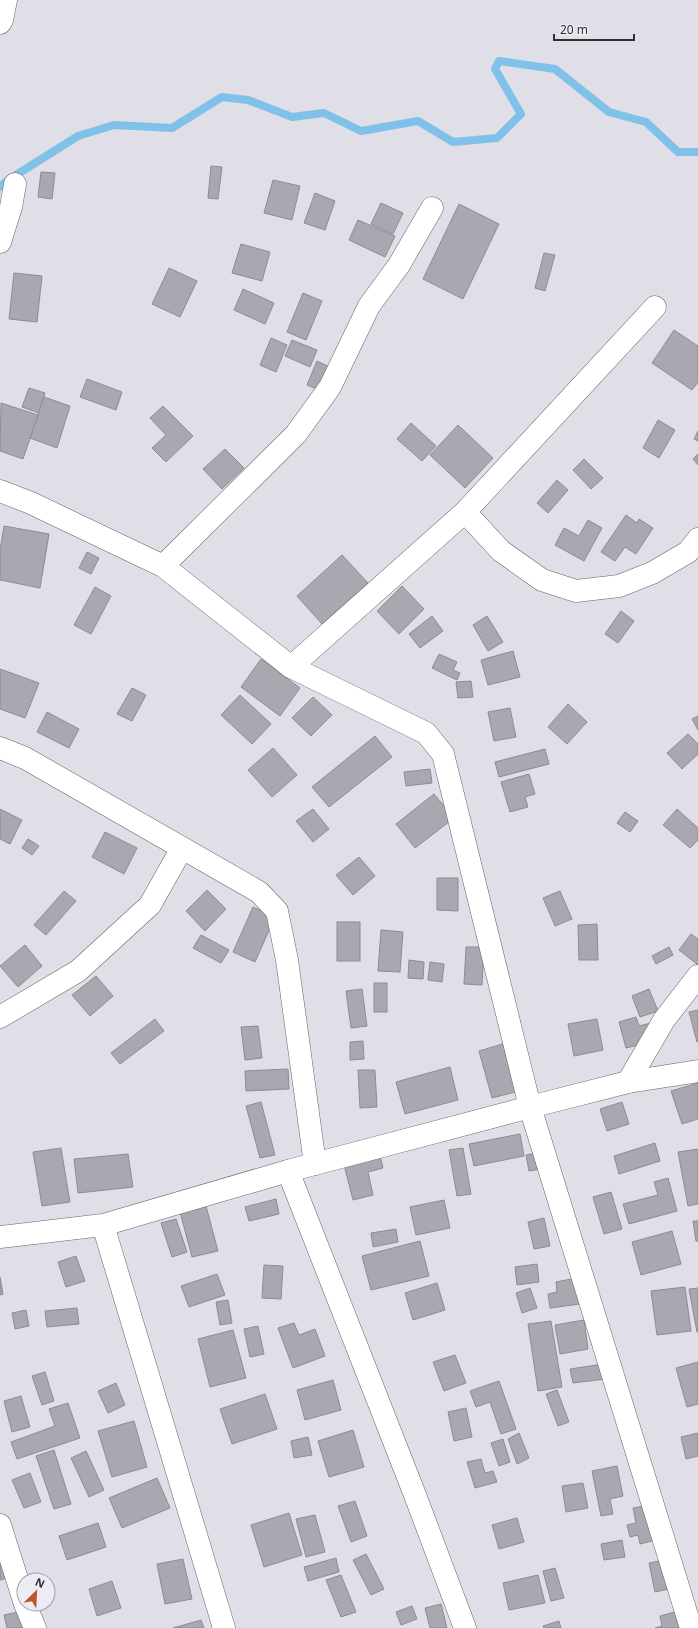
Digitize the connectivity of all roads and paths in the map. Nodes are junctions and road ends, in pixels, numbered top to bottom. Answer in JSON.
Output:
{"nodes":[{"id":1,"x":6,"y":0,"type":"edge"},
{"id":2,"x":0,"y":23,"type":"edge"},
{"id":3,"x":15,"y":184,"type":"dead end"},
{"id":4,"x":432,"y":208,"type":"dead end"},
{"id":5,"x":0,"y":242,"type":"edge"},
{"id":6,"x":655,"y":307,"type":"dead end"},
{"id":7,"x":0,"y":491,"type":"edge"},
{"id":8,"x":465,"y":512,"type":"junction"},
{"id":9,"x":698,"y":539,"type":"edge"},
{"id":10,"x":163,"y":566,"type":"junction"},
{"id":11,"x":291,"y":667,"type":"junction"},
{"id":12,"x":0,"y":748,"type":"edge"},
{"id":13,"x":182,"y":848,"type":"junction"},
{"id":14,"x":698,"y":976,"type":"edge"},
{"id":15,"x":0,"y":1017,"type":"edge"},
{"id":16,"x":698,"y":1071,"type":"edge"},
{"id":17,"x":628,"y":1082,"type":"junction"},
{"id":18,"x":530,"y":1107,"type":"junction"},
{"id":19,"x":315,"y":1164,"type":"junction"},
{"id":20,"x":288,"y":1171,"type":"junction"},
{"id":21,"x":103,"y":1225,"type":"junction"},
{"id":22,"x":0,"y":1237,"type":"edge"},
{"id":23,"x":0,"y":1525,"type":"edge"},
{"id":24,"x":16,"y":1576,"type":"edge"},
{"id":25,"x":28,"y":1612,"type":"edge"},
{"id":26,"x":35,"y":1628,"type":"edge"},
{"id":27,"x":224,"y":1628,"type":"edge"},
{"id":28,"x":465,"y":1628,"type":"edge"},
{"id":29,"x":691,"y":1628,"type":"edge"}],
"edges":[{"from":1,"to":2,"type":"street"},
{"from":3,"to":5,"type":"street"},
{"from":4,"to":10,"type":"street"},
{"from":6,"to":8,"type":"street"},
{"from":7,"to":10,"type":"street"},
{"from":8,"to":9,"type":"street"},
{"from":8,"to":11,"type":"street"},
{"from":10,"to":11,"type":"street"},
{"from":11,"to":18,"type":"street"},
{"from":12,"to":13,"type":"street"},
{"from":13,"to":15,"type":"street"},
{"from":13,"to":19,"type":"street"},
{"from":14,"to":17,"type":"street"},
{"from":16,"to":17,"type":"street"},
{"from":17,"to":18,"type":"street"},
{"from":18,"to":19,"type":"street"},
{"from":18,"to":29,"type":"street"},
{"from":19,"to":20,"type":"street"},
{"from":20,"to":21,"type":"street"},
{"from":20,"to":28,"type":"street"},
{"from":21,"to":22,"type":"street"},
{"from":21,"to":27,"type":"street"},
{"from":23,"to":24,"type":"street"},
{"from":25,"to":26,"type":"street"}]}
